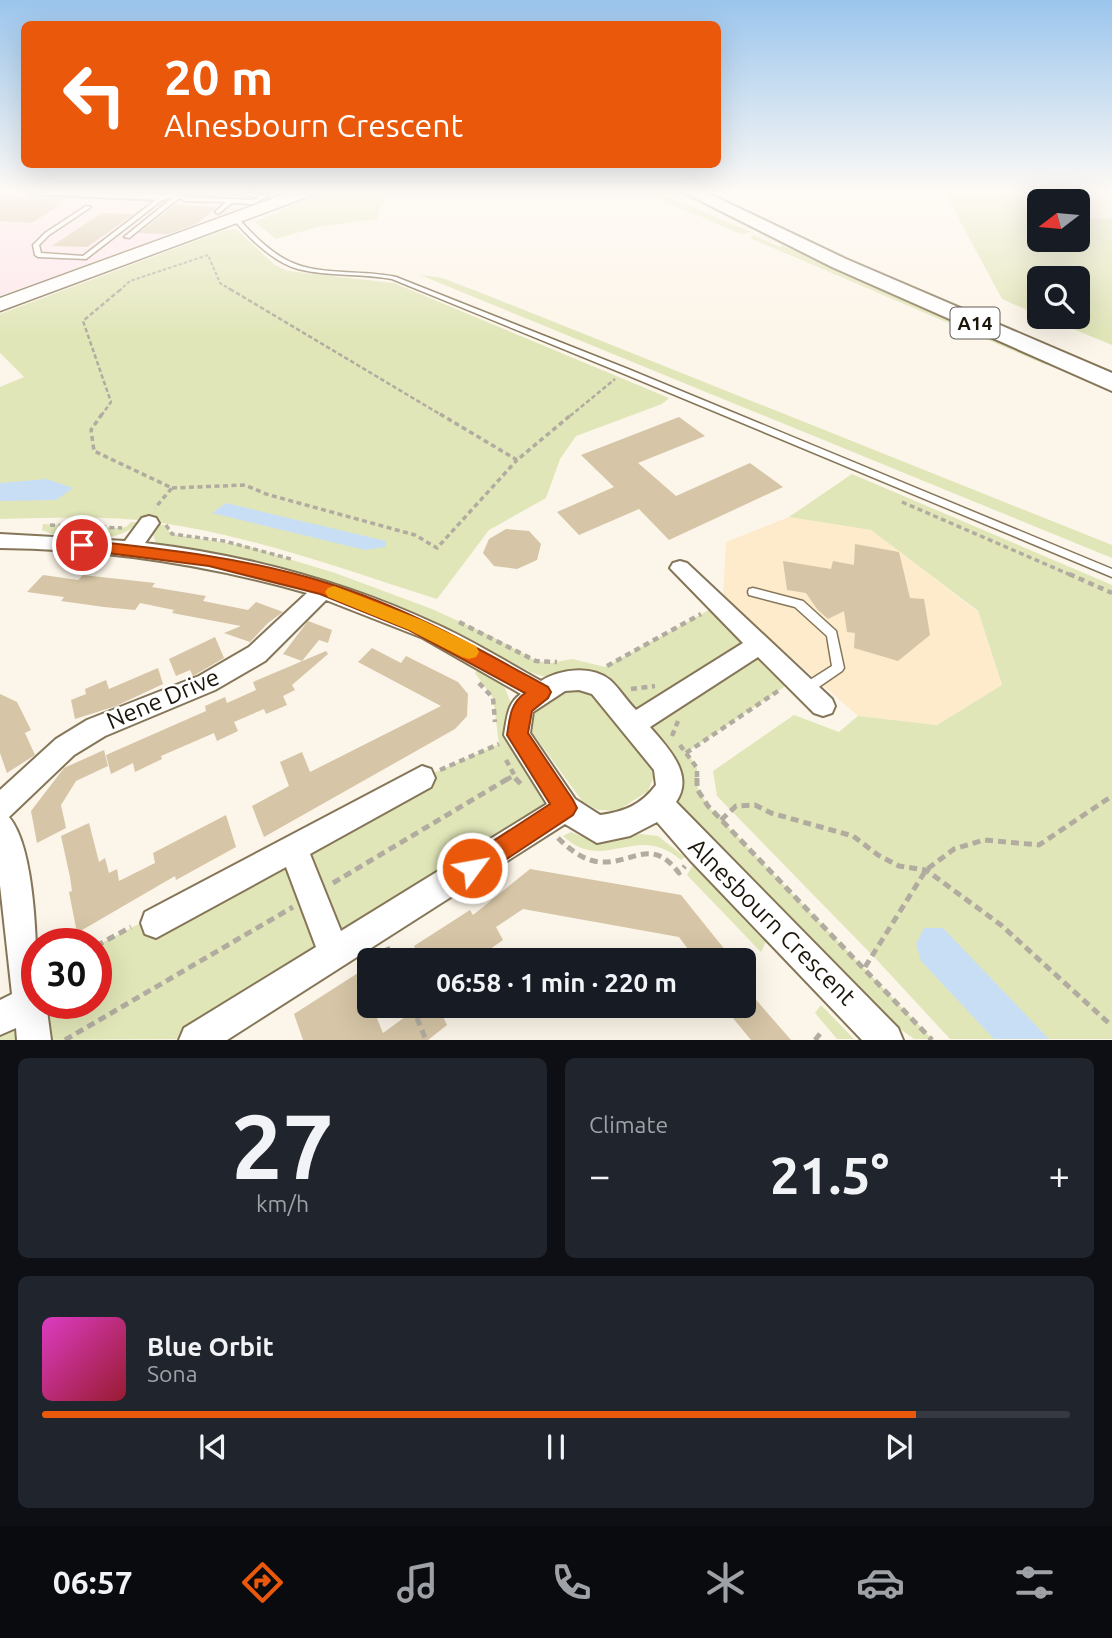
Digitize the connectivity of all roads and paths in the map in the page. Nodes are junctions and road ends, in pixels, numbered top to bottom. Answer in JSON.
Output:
{"nodes":[{"id":1,"x":41,"y":240,"type":"edge"},
{"id":2,"x":108,"y":240,"type":"edge"},
{"id":3,"x":169,"y":240,"type":"edge"},
{"id":4,"x":257,"y":240,"type":"edge"},
{"id":5,"x":775,"y":240,"type":"edge"},
{"id":6,"x":817,"y":240,"type":"edge"},
{"id":7,"x":833,"y":240,"type":"edge"},
{"id":8,"x":935,"y":293,"type":"junction"},
{"id":9,"x":0,"y":305,"type":"edge"},
{"id":10,"x":1112,"y":368,"type":"edge"},
{"id":11,"x":602,"y":374,"type":"dead end"},
{"id":12,"x":614,"y":379,"type":"junction"},
{"id":13,"x":624,"y":383,"type":"dead end"},
{"id":14,"x":1112,"y":383,"type":"edge"},
{"id":15,"x":517,"y":460,"type":"junction"},
{"id":16,"x":172,"y":488,"type":"junction"},
{"id":17,"x":891,"y":498,"type":"dead end"},
{"id":18,"x":150,"y":519,"type":"joint"},
{"id":19,"x":0,"y":541,"type":"edge"},
{"id":20,"x":130,"y":549,"type":"junction"},
{"id":21,"x":680,"y":568,"type":"dead end"},
{"id":22,"x":1112,"y":573,"type":"edge"},
{"id":23,"x":324,"y":589,"type":"junction"},
{"id":24,"x":753,"y":592,"type":"dead end"},
{"id":25,"x":1112,"y":593,"type":"edge"},
{"id":26,"x":718,"y":605,"type":"junction"},
{"id":27,"x":760,"y":644,"type":"junction"},
{"id":28,"x":605,"y":667,"type":"dead end"},
{"id":29,"x":801,"y":684,"type":"junction"},
{"id":30,"x":541,"y":692,"type":"junction"},
{"id":31,"x":823,"y":706,"type":"dead end"},
{"id":32,"x":633,"y":725,"type":"junction"},
{"id":33,"x":499,"y":744,"type":"dead end"},
{"id":34,"x":686,"y":752,"type":"dead end"},
{"id":35,"x":422,"y":778,"type":"joint"},
{"id":36,"x":1112,"y":796,"type":"edge"},
{"id":37,"x":659,"y":804,"type":"junction"},
{"id":38,"x":0,"y":808,"type":"edge"},
{"id":39,"x":565,"y":808,"type":"junction"},
{"id":40,"x":721,"y":820,"type":"dead end"},
{"id":41,"x":0,"y":827,"type":"edge"},
{"id":42,"x":293,"y":848,"type":"junction"},
{"id":43,"x":926,"y":870,"type":"junction"},
{"id":44,"x":156,"y":923,"type":"joint"},
{"id":45,"x":21,"y":932,"type":"edge"},
{"id":46,"x":112,"y":937,"type":"edge"},
{"id":47,"x":334,"y":953,"type":"junction"},
{"id":48,"x":865,"y":967,"type":"dead end"},
{"id":49,"x":21,"y":1007,"type":"edge"},
{"id":50,"x":0,"y":1018,"type":"edge"},
{"id":51,"x":417,"y":1018,"type":"edge"},
{"id":52,"x":32,"y":1019,"type":"edge"},
{"id":53,"x":1112,"y":1026,"type":"edge"},
{"id":54,"x":823,"y":1030,"type":"dead end"},
{"id":55,"x":34,"y":1040,"type":"edge"},
{"id":56,"x":196,"y":1040,"type":"edge"},
{"id":57,"x":426,"y":1040,"type":"edge"},
{"id":58,"x":815,"y":1040,"type":"edge"},
{"id":59,"x":886,"y":1040,"type":"edge"}],
"edges":[{"from":1,"to":2,"type":"lane"},
{"from":3,"to":9,"type":"main road"},
{"from":4,"to":22,"type":"lane"},
{"from":5,"to":14,"type":"highway","number":"A14"},
{"from":6,"to":8,"type":"highway","number":"A14"},
{"from":7,"to":8,"type":"highway","number":"A14"},
{"from":8,"to":10,"type":"highway","number":"A14"},
{"from":11,"to":12,"type":"path"},
{"from":12,"to":13,"type":"path"},
{"from":12,"to":15,"type":"path"},
{"from":15,"to":16,"type":"path"},
{"from":15,"to":16,"type":"path"},
{"from":16,"to":18,"type":"path"},
{"from":17,"to":25,"type":"path"},
{"from":18,"to":20,"type":"street"},
{"from":19,"to":20,"type":"street"},
{"from":20,"to":23,"type":"street"},
{"from":21,"to":26,"type":"street"},
{"from":23,"to":30,"type":"street"},
{"from":23,"to":38,"type":"street","name":"Nene Drive"},
{"from":24,"to":29,"type":"lane"},
{"from":26,"to":27,"type":"street"},
{"from":26,"to":28,"type":"path"},
{"from":27,"to":29,"type":"street"},
{"from":27,"to":32,"type":"street"},
{"from":29,"to":31,"type":"street"},
{"from":29,"to":34,"type":"path"},
{"from":30,"to":32,"type":"street"},
{"from":30,"to":39,"type":"street"},
{"from":32,"to":37,"type":"street"},
{"from":33,"to":35,"type":"path"},
{"from":35,"to":42,"type":"street"},
{"from":36,"to":43,"type":"path"},
{"from":37,"to":39,"type":"street"},
{"from":37,"to":59,"type":"street","name":"Alnesbourn Crescent"},
{"from":39,"to":47,"type":"street"},
{"from":40,"to":43,"type":"path"},
{"from":41,"to":45,"type":"street"},
{"from":42,"to":44,"type":"street"},
{"from":42,"to":47,"type":"street"},
{"from":43,"to":48,"type":"path"},
{"from":43,"to":53,"type":"path"},
{"from":44,"to":46,"type":"path"},
{"from":47,"to":56,"type":"street"},
{"from":49,"to":50,"type":"street"},
{"from":51,"to":57,"type":"path"},
{"from":52,"to":55,"type":"street"},
{"from":54,"to":58,"type":"path"}]}
